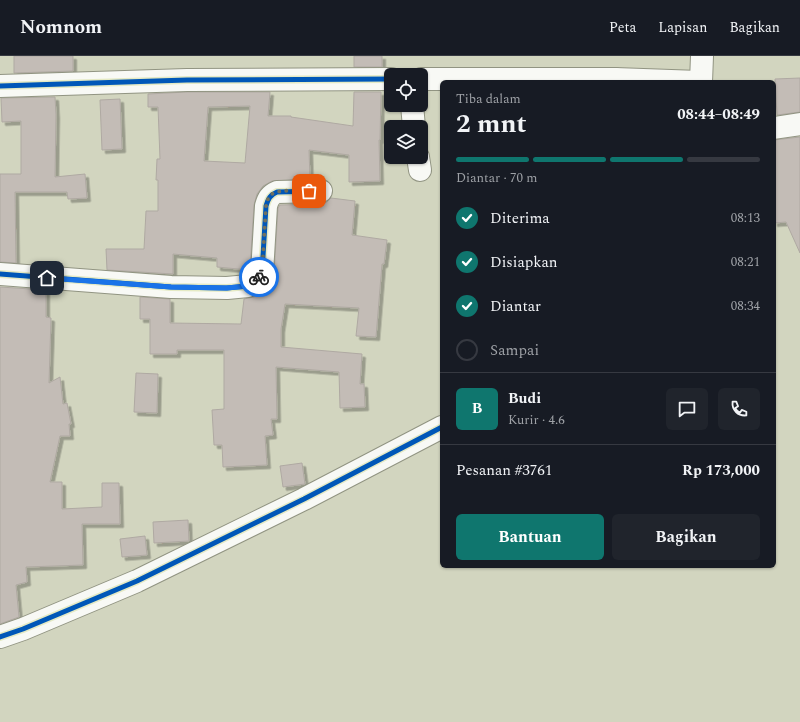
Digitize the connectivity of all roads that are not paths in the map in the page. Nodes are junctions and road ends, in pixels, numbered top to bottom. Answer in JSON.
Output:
{"nodes":[{"id":1,"x":702,"y":56,"type":"edge"},
{"id":2,"x":384,"y":79,"type":"edge"},
{"id":3,"x":428,"y":79,"type":"edge"},
{"id":4,"x":615,"y":80,"type":"edge"},
{"id":5,"x":700,"y":80,"type":"edge"},
{"id":6,"x":0,"y":86,"type":"edge"},
{"id":7,"x":800,"y":124,"type":"edge"},
{"id":8,"x":776,"y":128,"type":"edge"},
{"id":9,"x":321,"y":191,"type":"dead end"},
{"id":10,"x":0,"y":274,"type":"edge"},
{"id":11,"x":440,"y":428,"type":"edge"},
{"id":12,"x":0,"y":637,"type":"edge"}],
"edges":[{"from":1,"to":5,"type":"street"},
{"from":2,"to":6,"type":"street"},
{"from":3,"to":4,"type":"street"},
{"from":7,"to":8,"type":"street"},
{"from":9,"to":10,"type":"street"},
{"from":11,"to":12,"type":"street"}]}
